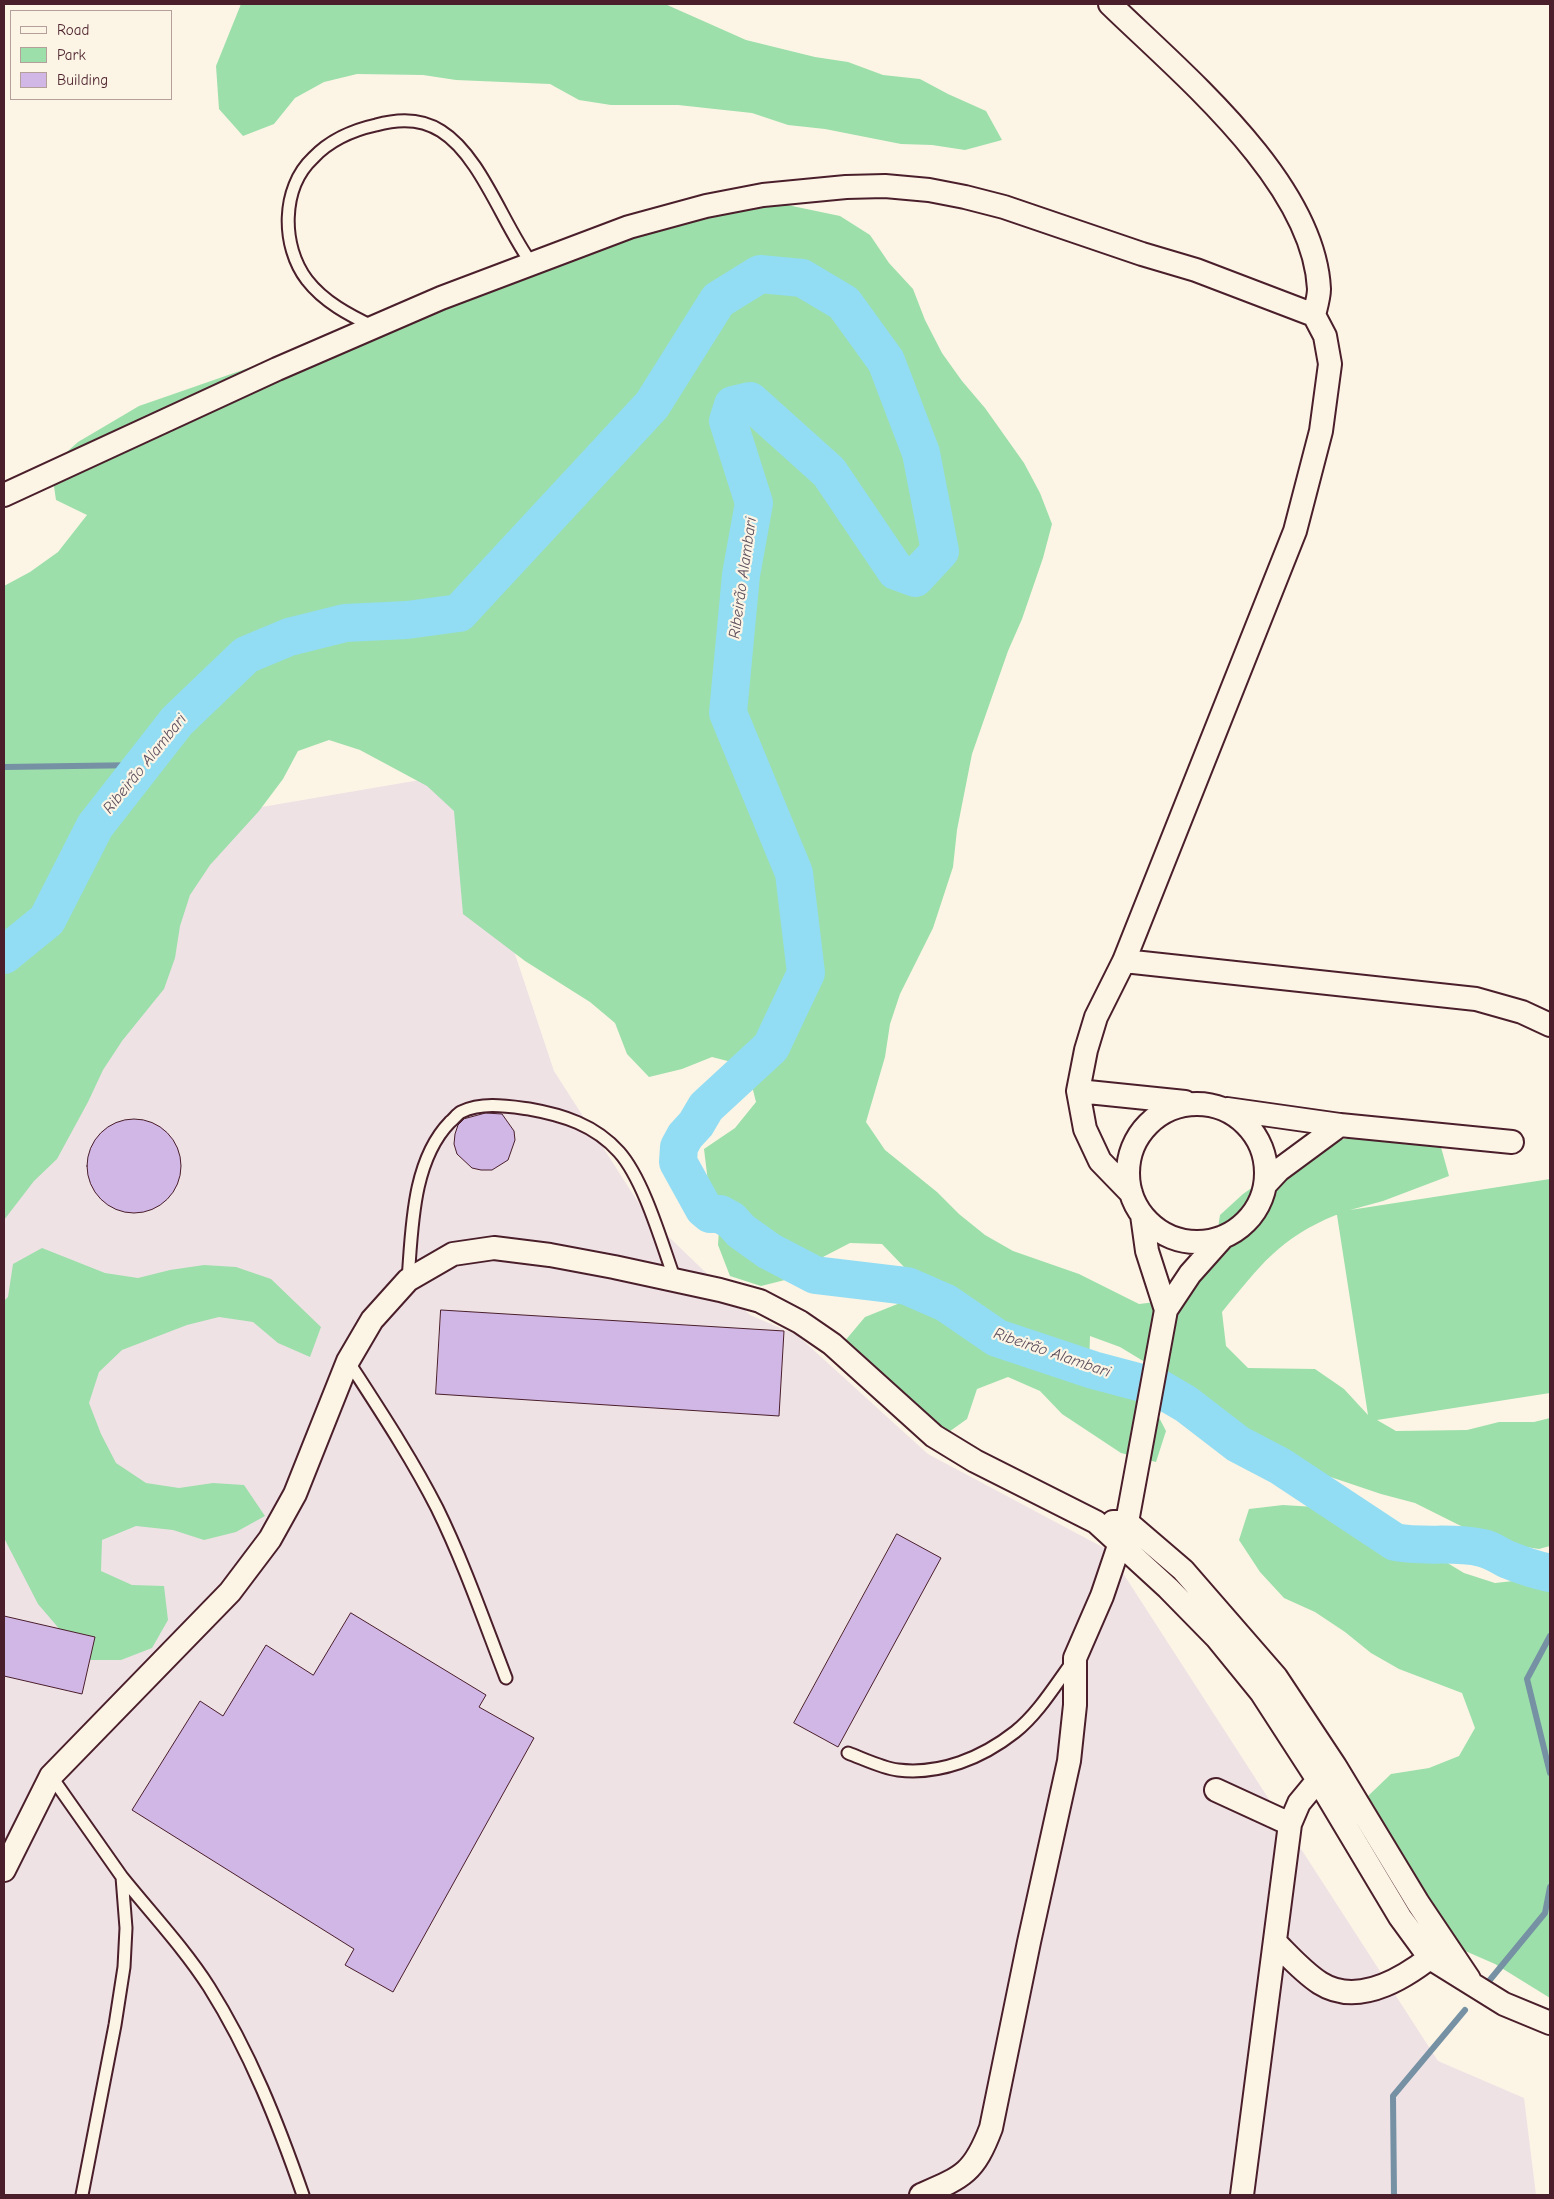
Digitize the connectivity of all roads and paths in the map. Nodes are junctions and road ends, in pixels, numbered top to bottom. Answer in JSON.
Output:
{"nodes":[{"id":1,"x":1110,"y":4,"type":"edge"},
{"id":2,"x":532,"y":264,"type":"junction"},
{"id":3,"x":1314,"y":315,"type":"junction"},
{"id":4,"x":374,"y":327,"type":"junction"},
{"id":5,"x":4,"y":495,"type":"edge"},
{"id":6,"x":1124,"y":961,"type":"junction"},
{"id":7,"x":1550,"y":1025,"type":"edge"},
{"id":8,"x":1078,"y":1091,"type":"junction"},
{"id":9,"x":1194,"y":1103,"type":"junction"},
{"id":10,"x":1221,"y":1108,"type":"junction"},
{"id":11,"x":1340,"y":1125,"type":"junction"},
{"id":12,"x":1512,"y":1142,"type":"dead end"},
{"id":13,"x":1265,"y":1185,"type":"junction"},
{"id":14,"x":1131,"y":1193,"type":"junction"},
{"id":15,"x":1142,"y":1214,"type":"junction"},
{"id":16,"x":1223,"y":1237,"type":"junction"},
{"id":17,"x":408,"y":1280,"type":"junction"},
{"id":18,"x":675,"y":1280,"type":"junction"},
{"id":19,"x":1164,"y":1319,"type":"junction"},
{"id":20,"x":348,"y":1361,"type":"junction"},
{"id":21,"x":1123,"y":1532,"type":"junction"},
{"id":22,"x":1075,"y":1658,"type":"junction"},
{"id":23,"x":506,"y":1678,"type":"dead end"},
{"id":24,"x":848,"y":1753,"type":"dead end"},
{"id":25,"x":51,"y":1776,"type":"junction"},
{"id":26,"x":1318,"y":1780,"type":"junction"},
{"id":27,"x":1216,"y":1790,"type":"dead end"},
{"id":28,"x":1290,"y":1824,"type":"junction"},
{"id":29,"x":4,"y":1870,"type":"edge"},
{"id":30,"x":122,"y":1877,"type":"junction"},
{"id":31,"x":1275,"y":1942,"type":"junction"},
{"id":32,"x":1447,"y":1944,"type":"junction"},
{"id":33,"x":1430,"y":1958,"type":"junction"},
{"id":34,"x":1472,"y":1984,"type":"junction"},
{"id":35,"x":1550,"y":2023,"type":"edge"},
{"id":36,"x":82,"y":2195,"type":"edge"},
{"id":37,"x":303,"y":2195,"type":"edge"},
{"id":38,"x":920,"y":2195,"type":"edge"},
{"id":39,"x":1242,"y":2195,"type":"edge"}],
"edges":[{"from":1,"to":3,"type":"street"},
{"from":2,"to":3,"type":"street"},
{"from":2,"to":4,"type":"street"},
{"from":2,"to":4,"type":"lane"},
{"from":3,"to":6,"type":"street"},
{"from":4,"to":5,"type":"street"},
{"from":6,"to":7,"type":"street"},
{"from":6,"to":8,"type":"street"},
{"from":8,"to":9,"type":"street"},
{"from":8,"to":14,"type":"street"},
{"from":9,"to":10,"type":"street"},
{"from":9,"to":14,"type":"street"},
{"from":10,"to":11,"type":"street"},
{"from":10,"to":13,"type":"street"},
{"from":11,"to":12,"type":"street"},
{"from":11,"to":13,"type":"street"},
{"from":13,"to":16,"type":"street"},
{"from":14,"to":15,"type":"street"},
{"from":15,"to":16,"type":"street"},
{"from":15,"to":19,"type":"street"},
{"from":16,"to":19,"type":"street"},
{"from":17,"to":18,"type":"street"},
{"from":17,"to":18,"type":"lane"},
{"from":17,"to":20,"type":"street"},
{"from":18,"to":21,"type":"street"},
{"from":19,"to":21,"type":"street"},
{"from":20,"to":23,"type":"lane"},
{"from":20,"to":25,"type":"street"},
{"from":21,"to":22,"type":"street"},
{"from":21,"to":26,"type":"street"},
{"from":21,"to":32,"type":"street"},
{"from":22,"to":24,"type":"lane"},
{"from":22,"to":38,"type":"street"},
{"from":25,"to":29,"type":"street"},
{"from":25,"to":30,"type":"lane"},
{"from":26,"to":28,"type":"street"},
{"from":26,"to":33,"type":"street"},
{"from":27,"to":28,"type":"street"},
{"from":28,"to":31,"type":"street"},
{"from":30,"to":36,"type":"lane"},
{"from":30,"to":37,"type":"lane"},
{"from":31,"to":33,"type":"street"},
{"from":31,"to":39,"type":"street"},
{"from":32,"to":33,"type":"street"},
{"from":32,"to":34,"type":"street"},
{"from":33,"to":34,"type":"street"},
{"from":34,"to":35,"type":"street"}]}
